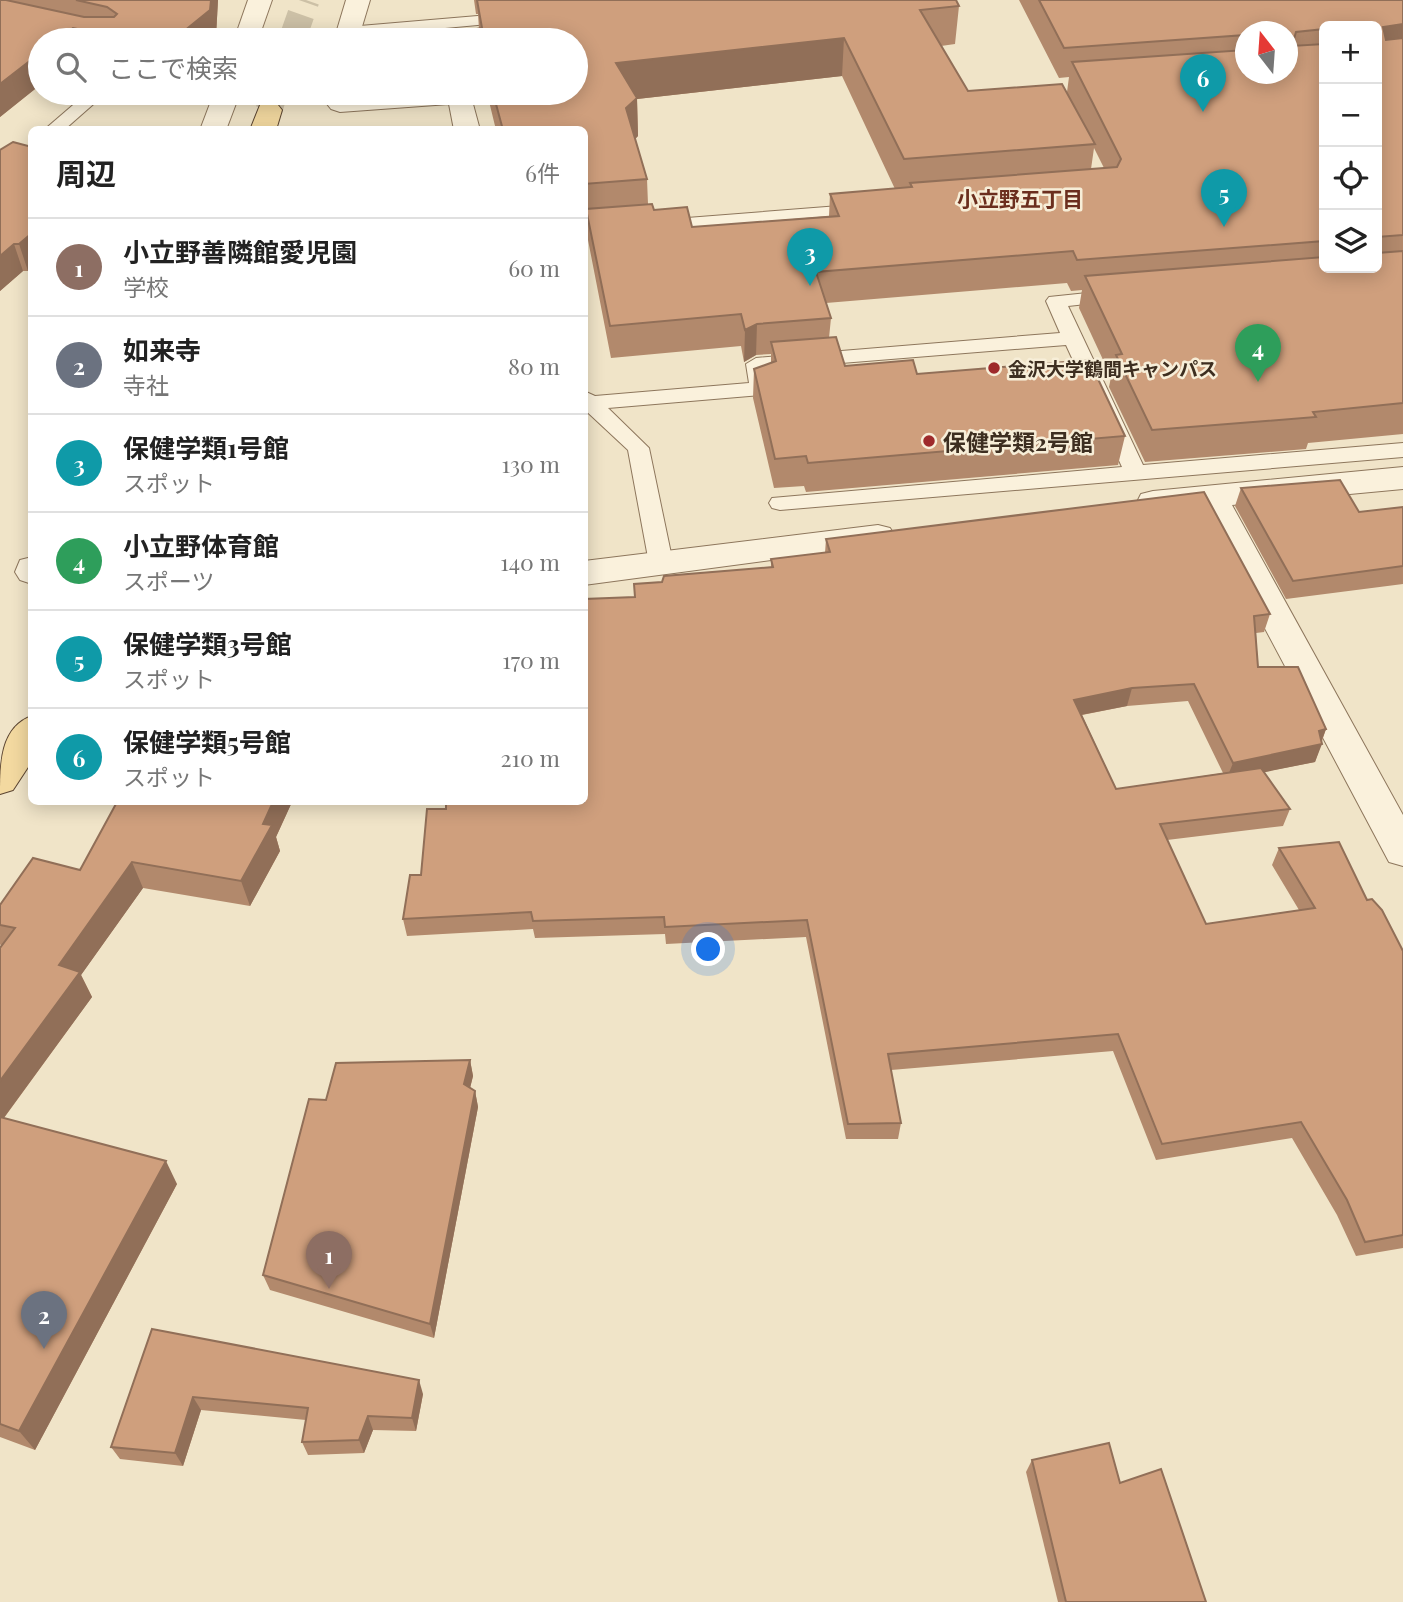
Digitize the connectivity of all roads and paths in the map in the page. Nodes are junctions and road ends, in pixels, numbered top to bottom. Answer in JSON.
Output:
{"nodes":[{"id":1,"x":260,"y":0,"type":"edge"},
{"id":2,"x":358,"y":0,"type":"edge"},
{"id":3,"x":532,"y":17,"type":"edge"},
{"id":4,"x":250,"y":28,"type":"edge"},
{"id":5,"x":349,"y":28,"type":"edge"},
{"id":6,"x":425,"y":28,"type":"edge"},
{"id":7,"x":83,"y":105,"type":"edge"},
{"id":8,"x":222,"y":105,"type":"edge"},
{"id":9,"x":339,"y":105,"type":"edge"},
{"id":10,"x":462,"y":105,"type":"edge"},
{"id":11,"x":58,"y":126,"type":"edge"},
{"id":12,"x":215,"y":126,"type":"edge"},
{"id":13,"x":335,"y":126,"type":"edge"},
{"id":14,"x":466,"y":126,"type":"edge"},
{"id":15,"x":885,"y":208,"type":"edge"},
{"id":16,"x":588,"y":232,"type":"edge"},
{"id":17,"x":1139,"y":294,"type":"edge"},
{"id":18,"x":1073,"y":338,"type":"junction"},
{"id":19,"x":588,"y":400,"type":"edge"},
{"id":20,"x":1403,"y":450,"type":"edge"},
{"id":21,"x":1403,"y":478,"type":"edge"},
{"id":22,"x":1131,"y":490,"type":"junction"},
{"id":23,"x":1210,"y":495,"type":"junction"},
{"id":24,"x":780,"y":503,"type":"dead end"},
{"id":25,"x":908,"y":533,"type":"edge"},
{"id":26,"x":661,"y":563,"type":"junction"},
{"id":27,"x":588,"y":572,"type":"edge"},
{"id":28,"x":28,"y":736,"type":"edge"},
{"id":29,"x":0,"y":780,"type":"edge"},
{"id":30,"x":1403,"y":851,"type":"edge"}],
"edges":[{"from":1,"to":4,"type":"street"},
{"from":2,"to":5,"type":"street"},
{"from":3,"to":6,"type":"lane"},
{"from":7,"to":11,"type":"lane"},
{"from":8,"to":12,"type":"street"},
{"from":9,"to":13,"type":"street"},
{"from":10,"to":14,"type":"street"},
{"from":15,"to":16,"type":"lane"},
{"from":17,"to":18,"type":"lane"},
{"from":18,"to":19,"type":"lane"},
{"from":18,"to":22,"type":"lane"},
{"from":19,"to":26,"type":"lane"},
{"from":20,"to":22,"type":"lane"},
{"from":21,"to":23,"type":"street"},
{"from":22,"to":23,"type":"street"},
{"from":22,"to":24,"type":"lane"},
{"from":23,"to":30,"type":"street"},
{"from":25,"to":26,"type":"street"},
{"from":26,"to":27,"type":"street"},
{"from":28,"to":29,"type":"main road"}]}
